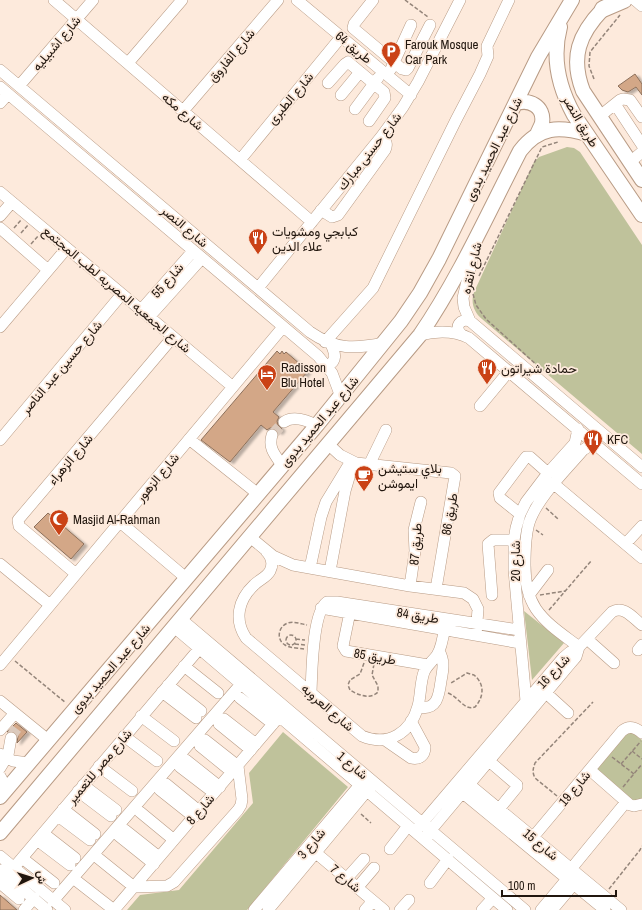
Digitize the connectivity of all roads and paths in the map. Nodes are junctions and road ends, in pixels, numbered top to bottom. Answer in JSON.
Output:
{"nodes":[{"id":1,"x":54,"y":0,"type":"edge"},
{"id":2,"x":93,"y":0,"type":"edge"},
{"id":3,"x":182,"y":0,"type":"edge"},
{"id":4,"x":278,"y":0,"type":"edge"},
{"id":5,"x":297,"y":0,"type":"edge"},
{"id":6,"x":372,"y":0,"type":"edge"},
{"id":7,"x":405,"y":0,"type":"edge"},
{"id":8,"x":460,"y":0,"type":"edge"},
{"id":9,"x":509,"y":0,"type":"edge"},
{"id":10,"x":572,"y":0,"type":"edge"},
{"id":11,"x":634,"y":0,"type":"edge"},
{"id":12,"x":614,"y":4,"type":"edge"},
{"id":13,"x":642,"y":6,"type":"edge"},
{"id":14,"x":563,"y":15,"type":"junction"},
{"id":15,"x":77,"y":19,"type":"junction"},
{"id":16,"x":429,"y":21,"type":"joint"},
{"id":17,"x":411,"y":25,"type":"dead end"},
{"id":18,"x":361,"y":36,"type":"junction"},
{"id":19,"x":341,"y":37,"type":"junction"},
{"id":20,"x":354,"y":47,"type":"junction"},
{"id":21,"x":128,"y":63,"type":"junction"},
{"id":22,"x":394,"y":63,"type":"junction"},
{"id":23,"x":0,"y":70,"type":"edge"},
{"id":24,"x":360,"y":72,"type":"junction"},
{"id":25,"x":386,"y":73,"type":"junction"},
{"id":26,"x":594,"y":79,"type":"dead end"},
{"id":27,"x":328,"y":83,"type":"dead end"},
{"id":28,"x":374,"y":83,"type":"junction"},
{"id":29,"x":19,"y":86,"type":"junction"},
{"id":30,"x":4,"y":90,"type":"edge"},
{"id":31,"x":341,"y":95,"type":"dead end"},
{"id":32,"x":411,"y":95,"type":"junction"},
{"id":33,"x":0,"y":103,"type":"edge"},
{"id":34,"x":515,"y":104,"type":"junction"},
{"id":35,"x":615,"y":104,"type":"junction"},
{"id":36,"x":355,"y":110,"type":"dead end"},
{"id":37,"x":183,"y":111,"type":"junction"},
{"id":38,"x":600,"y":116,"type":"junction"},
{"id":39,"x":642,"y":117,"type":"edge"},
{"id":40,"x":369,"y":121,"type":"dead end"},
{"id":41,"x":587,"y":134,"type":"junction"},
{"id":42,"x":537,"y":135,"type":"junction"},
{"id":43,"x":381,"y":137,"type":"junction"},
{"id":44,"x":558,"y":142,"type":"dead end"},
{"id":45,"x":642,"y":145,"type":"edge"},
{"id":46,"x":642,"y":152,"type":"edge"},
{"id":47,"x":240,"y":160,"type":"junction"},
{"id":48,"x":630,"y":162,"type":"junction"},
{"id":49,"x":642,"y":180,"type":"edge"},
{"id":50,"x":0,"y":192,"type":"edge"},
{"id":51,"x":12,"y":202,"type":"junction"},
{"id":52,"x":321,"y":210,"type":"junction"},
{"id":53,"x":642,"y":215,"type":"edge"},
{"id":54,"x":0,"y":216,"type":"edge"},
{"id":55,"x":29,"y":217,"type":"junction"},
{"id":56,"x":312,"y":222,"type":"junction"},
{"id":57,"x":44,"y":229,"type":"junction"},
{"id":58,"x":480,"y":229,"type":"junction"},
{"id":59,"x":8,"y":235,"type":"edge"},
{"id":60,"x":67,"y":248,"type":"junction"},
{"id":61,"x":26,"y":250,"type":"junction"},
{"id":62,"x":193,"y":251,"type":"junction"},
{"id":63,"x":202,"y":258,"type":"junction"},
{"id":64,"x":48,"y":270,"type":"junction"},
{"id":65,"x":476,"y":282,"type":"dead end"},
{"id":66,"x":258,"y":288,"type":"junction"},
{"id":67,"x":472,"y":289,"type":"dead end"},
{"id":68,"x":122,"y":294,"type":"junction"},
{"id":69,"x":145,"y":314,"type":"junction"},
{"id":70,"x":470,"y":321,"type":"junction"},
{"id":71,"x":0,"y":327,"type":"edge"},
{"id":72,"x":283,"y":327,"type":"junction"},
{"id":73,"x":462,"y":334,"type":"junction"},
{"id":74,"x":420,"y":335,"type":"junction"},
{"id":75,"x":173,"y":337,"type":"junction"},
{"id":76,"x":328,"y":343,"type":"junction"},
{"id":77,"x":384,"y":343,"type":"junction"},
{"id":78,"x":327,"y":366,"type":"junction"},
{"id":79,"x":509,"y":371,"type":"junction"},
{"id":80,"x":544,"y":371,"type":"dead end"},
{"id":81,"x":233,"y":387,"type":"junction"},
{"id":82,"x":340,"y":396,"type":"junction"},
{"id":83,"x":480,"y":406,"type":"dead end"},
{"id":84,"x":284,"y":422,"type":"tunnel mouth"},
{"id":85,"x":317,"y":425,"type":"junction"},
{"id":86,"x":578,"y":429,"type":"junction"},
{"id":87,"x":386,"y":430,"type":"dead end"},
{"id":88,"x":272,"y":435,"type":"dead end"},
{"id":89,"x":189,"y":439,"type":"junction"},
{"id":90,"x":0,"y":440,"type":"edge"},
{"id":91,"x":328,"y":444,"type":"junction"},
{"id":92,"x":596,"y":444,"type":"junction"},
{"id":93,"x":354,"y":462,"type":"junction"},
{"id":94,"x":369,"y":465,"type":"junction"},
{"id":95,"x":282,"y":466,"type":"junction"},
{"id":96,"x":642,"y":467,"type":"edge"},
{"id":97,"x":553,"y":479,"type":"junction"},
{"id":98,"x":642,"y":484,"type":"edge"},
{"id":99,"x":258,"y":494,"type":"junction"},
{"id":100,"x":421,"y":502,"type":"dead end"},
{"id":101,"x":539,"y":503,"type":"junction"},
{"id":102,"x":520,"y":514,"type":"junction"},
{"id":103,"x":558,"y":519,"type":"dead end"},
{"id":104,"x":120,"y":522,"type":"junction"},
{"id":105,"x":642,"y":526,"type":"edge"},
{"id":106,"x":250,"y":537,"type":"junction"},
{"id":107,"x":630,"y":539,"type":"junction"},
{"id":108,"x":514,"y":540,"type":"junction"},
{"id":109,"x":642,"y":549,"type":"edge"},
{"id":110,"x":266,"y":551,"type":"junction"},
{"id":111,"x":642,"y":558,"type":"edge"},
{"id":112,"x":591,"y":561,"type":"dead end"},
{"id":113,"x":0,"y":564,"type":"edge"},
{"id":114,"x":310,"y":568,"type":"junction"},
{"id":115,"x":519,"y":569,"type":"junction"},
{"id":116,"x":548,"y":570,"type":"dead end"},
{"id":117,"x":330,"y":571,"type":"junction"},
{"id":118,"x":76,"y":574,"type":"junction"},
{"id":119,"x":186,"y":578,"type":"junction"},
{"id":120,"x":410,"y":586,"type":"junction"},
{"id":121,"x":436,"y":589,"type":"junction"},
{"id":122,"x":566,"y":591,"type":"junction"},
{"id":123,"x":492,"y":595,"type":"dead end"},
{"id":124,"x":530,"y":596,"type":"junction"},
{"id":125,"x":50,"y":605,"type":"junction"},
{"id":126,"x":350,"y":609,"type":"junction"},
{"id":127,"x":543,"y":618,"type":"junction"},
{"id":128,"x":177,"y":623,"type":"junction"},
{"id":129,"x":445,"y":625,"type":"junction"},
{"id":130,"x":642,"y":625,"type":"edge"},
{"id":131,"x":316,"y":627,"type":"junction"},
{"id":132,"x":477,"y":630,"type":"junction"},
{"id":133,"x":519,"y":630,"type":"junction"},
{"id":134,"x":589,"y":637,"type":"junction"},
{"id":135,"x":287,"y":642,"type":"joint"},
{"id":136,"x":520,"y":643,"type":"junction"},
{"id":137,"x":579,"y":648,"type":"junction"},
{"id":138,"x":199,"y":649,"type":"junction"},
{"id":139,"x":314,"y":651,"type":"junction"},
{"id":140,"x":439,"y":651,"type":"junction"},
{"id":141,"x":8,"y":655,"type":"junction"},
{"id":142,"x":371,"y":656,"type":"junction"},
{"id":143,"x":616,"y":660,"type":"dead end"},
{"id":144,"x":0,"y":665,"type":"edge"},
{"id":145,"x":428,"y":665,"type":"junction"},
{"id":146,"x":184,"y":666,"type":"junction"},
{"id":147,"x":241,"y":684,"type":"junction"},
{"id":148,"x":440,"y":688,"type":"junction"},
{"id":149,"x":165,"y":689,"type":"junction"},
{"id":150,"x":311,"y":692,"type":"junction"},
{"id":151,"x":218,"y":693,"type":"dead end"},
{"id":152,"x":546,"y":693,"type":"junction"},
{"id":153,"x":240,"y":698,"type":"dead end"},
{"id":154,"x":0,"y":701,"type":"edge"},
{"id":155,"x":593,"y":702,"type":"dead end"},
{"id":156,"x":530,"y":704,"type":"junction"},
{"id":157,"x":418,"y":707,"type":"junction"},
{"id":158,"x":74,"y":709,"type":"junction"},
{"id":159,"x":15,"y":713,"type":"junction"},
{"id":160,"x":568,"y":713,"type":"dead end"},
{"id":161,"x":143,"y":714,"type":"junction"},
{"id":162,"x":198,"y":715,"type":"dead end"},
{"id":163,"x":280,"y":717,"type":"junction"},
{"id":164,"x":222,"y":721,"type":"dead end"},
{"id":165,"x":411,"y":721,"type":"junction"},
{"id":166,"x":0,"y":730,"type":"edge"},
{"id":167,"x":642,"y":733,"type":"edge"},
{"id":168,"x":12,"y":738,"type":"tunnel mouth"},
{"id":169,"x":122,"y":738,"type":"junction"},
{"id":170,"x":176,"y":739,"type":"dead end"},
{"id":171,"x":48,"y":740,"type":"junction"},
{"id":172,"x":385,"y":740,"type":"junction"},
{"id":173,"x":642,"y":740,"type":"edge"},
{"id":174,"x":202,"y":743,"type":"dead end"},
{"id":175,"x":254,"y":747,"type":"junction"},
{"id":176,"x":605,"y":751,"type":"junction"},
{"id":177,"x":632,"y":751,"type":"junction"},
{"id":178,"x":3,"y":756,"type":"edge"},
{"id":179,"x":490,"y":759,"type":"junction"},
{"id":180,"x":642,"y":759,"type":"edge"},
{"id":181,"x":29,"y":763,"type":"junction"},
{"id":182,"x":102,"y":763,"type":"junction"},
{"id":183,"x":183,"y":763,"type":"dead end"},
{"id":184,"x":155,"y":764,"type":"dead end"},
{"id":185,"x":622,"y":764,"type":"junction"},
{"id":186,"x":642,"y":764,"type":"edge"},
{"id":187,"x":0,"y":768,"type":"edge"},
{"id":188,"x":235,"y":769,"type":"junction"},
{"id":189,"x":590,"y":770,"type":"junction"},
{"id":190,"x":634,"y":774,"type":"junction"},
{"id":191,"x":0,"y":776,"type":"edge"},
{"id":192,"x":516,"y":777,"type":"dead end"},
{"id":193,"x":367,"y":784,"type":"junction"},
{"id":194,"x":462,"y":785,"type":"junction"},
{"id":195,"x":163,"y":787,"type":"dead end"},
{"id":196,"x":81,"y":788,"type":"junction"},
{"id":197,"x":134,"y":788,"type":"dead end"},
{"id":198,"x":522,"y":788,"type":"dead end"},
{"id":199,"x":217,"y":790,"type":"junction"},
{"id":200,"x":3,"y":793,"type":"edge"},
{"id":201,"x":617,"y":794,"type":"junction"},
{"id":202,"x":563,"y":802,"type":"junction"},
{"id":203,"x":626,"y":802,"type":"junction"},
{"id":204,"x":642,"y":804,"type":"edge"},
{"id":205,"x":353,"y":808,"type":"junction"},
{"id":206,"x":142,"y":810,"type":"dead end"},
{"id":207,"x":500,"y":810,"type":"junction"},
{"id":208,"x":60,"y":812,"type":"junction"},
{"id":209,"x":113,"y":813,"type":"dead end"},
{"id":210,"x":196,"y":814,"type":"junction"},
{"id":211,"x":371,"y":823,"type":"dead end"},
{"id":212,"x":420,"y":830,"type":"junction"},
{"id":213,"x":0,"y":833,"type":"edge"},
{"id":214,"x":122,"y":833,"type":"dead end"},
{"id":215,"x":40,"y":836,"type":"junction"},
{"id":216,"x":92,"y":837,"type":"dead end"},
{"id":217,"x":176,"y":837,"type":"junction"},
{"id":218,"x":530,"y":841,"type":"junction"},
{"id":219,"x":642,"y":846,"type":"edge"},
{"id":220,"x":390,"y":849,"type":"dead end"},
{"id":221,"x":312,"y":850,"type":"junction"},
{"id":222,"x":0,"y":856,"type":"edge"},
{"id":223,"x":101,"y":856,"type":"dead end"},
{"id":224,"x":22,"y":858,"type":"junction"},
{"id":225,"x":364,"y":859,"type":"dead end"},
{"id":226,"x":448,"y":860,"type":"junction"},
{"id":227,"x":72,"y":861,"type":"dead end"},
{"id":228,"x":156,"y":861,"type":"junction"},
{"id":229,"x":374,"y":868,"type":"dead end"},
{"id":230,"x":573,"y":876,"type":"junction"},
{"id":231,"x":4,"y":877,"type":"edge"},
{"id":232,"x":81,"y":879,"type":"dead end"},
{"id":233,"x":346,"y":879,"type":"junction"},
{"id":234,"x":54,"y":882,"type":"dead end"},
{"id":235,"x":430,"y":883,"type":"dead end"},
{"id":236,"x":136,"y":884,"type":"junction"},
{"id":237,"x":357,"y":888,"type":"junction"},
{"id":238,"x":604,"y":896,"type":"junction"},
{"id":239,"x":493,"y":898,"type":"junction"},
{"id":240,"x":19,"y":899,"type":"dead end"},
{"id":241,"x":409,"y":900,"type":"dead end"},
{"id":242,"x":373,"y":901,"type":"junction"},
{"id":243,"x":42,"y":905,"type":"edge"},
{"id":244,"x":115,"y":908,"type":"edge"},
{"id":245,"x":24,"y":910,"type":"edge"},
{"id":246,"x":65,"y":910,"type":"edge"},
{"id":247,"x":254,"y":910,"type":"edge"},
{"id":248,"x":268,"y":910,"type":"edge"},
{"id":249,"x":365,"y":910,"type":"edge"},
{"id":250,"x":384,"y":910,"type":"edge"},
{"id":251,"x":400,"y":910,"type":"edge"},
{"id":252,"x":482,"y":910,"type":"edge"},
{"id":253,"x":507,"y":910,"type":"edge"},
{"id":254,"x":526,"y":910,"type":"edge"},
{"id":255,"x":541,"y":910,"type":"edge"},
{"id":256,"x":552,"y":910,"type":"edge"},
{"id":257,"x":605,"y":910,"type":"edge"},
{"id":258,"x":621,"y":910,"type":"edge"}],
"edges":[{"from":1,"to":15,"type":"street","name":"شارع مكه"},
{"from":2,"to":15,"type":"street","name":"شارع اشبيليه"},
{"from":3,"to":21,"type":"street"},
{"from":4,"to":37,"type":"street","name":"شارع الفاروق"},
{"from":5,"to":19,"type":"street","name":"طريق 64"},
{"from":6,"to":18,"type":"street"},
{"from":7,"to":16,"type":"path"},
{"from":8,"to":32,"type":"street","name":"شارع حسنى مبارك"},
{"from":9,"to":76,"type":"street"},
{"from":10,"to":14,"type":"main road","name":"شارع عبد الحميد بدوى"},
{"from":11,"to":13,"type":"street"},
{"from":12,"to":26,"type":"path"},
{"from":12,"to":38,"type":"main road","name":"طريق النصر"},
{"from":14,"to":34,"type":"main road","name":"شارع عبد الحميد بدوى"},
{"from":14,"to":41,"type":"main road","name":"طريق النصر"},
{"from":15,"to":21,"type":"street","name":"شارع مكه"},
{"from":15,"to":29,"type":"street","name":"شارع اشبيليه"},
{"from":16,"to":22,"type":"street"},
{"from":17,"to":22,"type":"street"},
{"from":18,"to":20,"type":"street"},
{"from":18,"to":22,"type":"street"},
{"from":19,"to":20,"type":"street","name":"طريق 64"},
{"from":19,"to":47,"type":"street","name":"شارع الطبرى"},
{"from":20,"to":25,"type":"street","name":"طريق 64"},
{"from":21,"to":37,"type":"street","name":"شارع مكه"},
{"from":22,"to":25,"type":"street"},
{"from":23,"to":29,"type":"street","name":"شارع النصر"},
{"from":24,"to":27,"type":"street"},
{"from":24,"to":28,"type":"street"},
{"from":24,"to":31,"type":"street"},
{"from":25,"to":28,"type":"street"},
{"from":25,"to":32,"type":"street","name":"طريق 64"},
{"from":28,"to":36,"type":"street"},
{"from":28,"to":40,"type":"street"},
{"from":29,"to":66,"type":"street","name":"شارع النصر"},
{"from":30,"to":33,"type":"street"},
{"from":30,"to":62,"type":"street","name":"شارع النصر"},
{"from":32,"to":43,"type":"street","name":"شارع حسنى مبارك"},
{"from":34,"to":42,"type":"main road"},
{"from":34,"to":77,"type":"main road","name":"شارع عبد الحميد بدوى"},
{"from":35,"to":38,"type":"street"},
{"from":35,"to":39,"type":"street"},
{"from":35,"to":45,"type":"street"},
{"from":37,"to":47,"type":"street","name":"شارع مكه"},
{"from":38,"to":48,"type":"main road","name":"طريق النصر"},
{"from":41,"to":42,"type":"main road","name":"شارع عبد الحميد بدوى"},
{"from":41,"to":53,"type":"main road","name":"طريق النصر"},
{"from":42,"to":58,"type":"main road","name":"شارع عبد الحميد بدوى"},
{"from":43,"to":52,"type":"street","name":"شارع حسنى مبارك"},
{"from":43,"to":52,"type":"street"},
{"from":44,"to":65,"type":"path"},
{"from":46,"to":48,"type":"street"},
{"from":47,"to":56,"type":"street","name":"شارع مكه"},
{"from":48,"to":49,"type":"main road","name":"طريق النصر"},
{"from":50,"to":51,"type":"street","name":"شارع الجمعيه المصريه لطب المجتمع"},
{"from":51,"to":54,"type":"street"},
{"from":51,"to":55,"type":"street","name":"شارع الجمعيه المصريه لطب المجتمع"},
{"from":52,"to":56,"type":"street","name":"شارع حسنى مبارك"},
{"from":55,"to":57,"type":"street","name":"شارع الجمعيه المصريه لطب المجتمع"},
{"from":55,"to":59,"type":"path"},
{"from":55,"to":59,"type":"path"},
{"from":56,"to":66,"type":"street","name":"شارع حسنى مبارك"},
{"from":57,"to":60,"type":"street","name":"شارع الجمعيه المصريه لطب المجتمع"},
{"from":57,"to":61,"type":"path"},
{"from":58,"to":70,"type":"street","name":"شارع انقره"},
{"from":58,"to":74,"type":"main road","name":"شارع عبد الحميد بدوى"},
{"from":59,"to":61,"type":"street"},
{"from":60,"to":64,"type":"street"},
{"from":60,"to":68,"type":"street","name":"شارع الجمعيه المصريه لطب المجتمع"},
{"from":61,"to":64,"type":"street"},
{"from":62,"to":63,"type":"street","name":"شارع النصر"},
{"from":62,"to":69,"type":"street","name":"شارع 55"},
{"from":63,"to":69,"type":"street","name":"شارع 55"},
{"from":63,"to":72,"type":"street","name":"شارع النصر"},
{"from":64,"to":71,"type":"street"},
{"from":66,"to":76,"type":"street","name":"شارع النصر"},
{"from":67,"to":80,"type":"path"},
{"from":68,"to":69,"type":"street","name":"شارع الجمعيه المصريه لطب المجتمع"},
{"from":68,"to":90,"type":"street","name":"شارع حسين عبد الناصر"},
{"from":69,"to":75,"type":"street","name":"شارع الجمعيه المصريه لطب المجتمع"},
{"from":70,"to":73,"type":"street"},
{"from":70,"to":96,"type":"street"},
{"from":72,"to":78,"type":"street","name":"شارع النصر"},
{"from":72,"to":81,"type":"street","name":"شارع الزهور"},
{"from":73,"to":74,"type":"street"},
{"from":73,"to":79,"type":"street"},
{"from":74,"to":91,"type":"main road","name":"شارع عبد الحميد بدوى"},
{"from":75,"to":81,"type":"street","name":"شارع الجمعيه المصريه لطب المجتمع"},
{"from":75,"to":118,"type":"street","name":"شارع الزهراء"},
{"from":76,"to":77,"type":"street","name":"شارع النصر"},
{"from":76,"to":78,"type":"street"},
{"from":77,"to":82,"type":"main road","name":"شارع عبد الحميد بدوى"},
{"from":78,"to":82,"type":"street","name":"شارع النصر"},
{"from":79,"to":83,"type":"street"},
{"from":79,"to":86,"type":"street"},
{"from":81,"to":89,"type":"street","name":"شارع الزهور"},
{"from":82,"to":85,"type":"main road","name":"شارع عبد الحميد بدوى"},
{"from":84,"to":85,"type":"street"},
{"from":85,"to":95,"type":"main road","name":"شارع عبد الحميد بدوى"},
{"from":86,"to":92,"type":"street"},
{"from":86,"to":97,"type":"street","name":"شارع 20"},
{"from":87,"to":94,"type":"street"},
{"from":88,"to":95,"type":"street"},
{"from":89,"to":99,"type":"street"},
{"from":89,"to":104,"type":"street","name":"شارع الزهور"},
{"from":91,"to":93,"type":"street","name":"طريق 86"},
{"from":91,"to":106,"type":"main road","name":"شارع عبد الحميد بدوى"},
{"from":92,"to":97,"type":"street","name":"شارع 20"},
{"from":92,"to":98,"type":"street"},
{"from":93,"to":94,"type":"street","name":"طريق 86"},
{"from":93,"to":114,"type":"street"},
{"from":93,"to":117,"type":"street"},
{"from":94,"to":121,"type":"street","name":"طريق 86"},
{"from":95,"to":99,"type":"main road","name":"شارع عبد الحميد بدوى"},
{"from":97,"to":101,"type":"street","name":"شارع 20"},
{"from":97,"to":102,"type":"street","name":"شارع 20"},
{"from":97,"to":102,"type":"street"},
{"from":97,"to":107,"type":"street"},
{"from":97,"to":111,"type":"street"},
{"from":99,"to":119,"type":"main road","name":"شارع عبد الحميد بدوى"},
{"from":100,"to":120,"type":"street","name":"طريق 87"},
{"from":101,"to":103,"type":"path"},
{"from":101,"to":115,"type":"street","name":"شارع 20"},
{"from":102,"to":108,"type":"street","name":"شارع 20"},
{"from":104,"to":118,"type":"street","name":"شارع الزهور"},
{"from":104,"to":119,"type":"street"},
{"from":105,"to":107,"type":"street"},
{"from":106,"to":110,"type":"street"},
{"from":106,"to":128,"type":"main road","name":"شارع عبد الحميد بدوى"},
{"from":107,"to":109,"type":"street"},
{"from":108,"to":115,"type":"street","name":"شارع 20"},
{"from":108,"to":123,"type":"street"},
{"from":110,"to":114,"type":"street"},
{"from":110,"to":150,"type":"street","name":"شارع العروبه"},
{"from":112,"to":122,"type":"path"},
{"from":113,"to":125,"type":"street"},
{"from":114,"to":117,"type":"street"},
{"from":115,"to":124,"type":"street","name":"شارع 20"},
{"from":115,"to":133,"type":"street","name":"شارع 20"},
{"from":116,"to":124,"type":"street"},
{"from":117,"to":120,"type":"street"},
{"from":118,"to":125,"type":"street","name":"شارع الزهور"},
{"from":119,"to":158,"type":"main road","name":"شارع عبد الحميد بدوى"},
{"from":120,"to":121,"type":"street"},
{"from":121,"to":132,"type":"street"},
{"from":122,"to":124,"type":"path"},
{"from":122,"to":127,"type":"path"},
{"from":124,"to":127,"type":"street","name":"شارع 20"},
{"from":125,"to":141,"type":"street","name":"شارع الزهور"},
{"from":126,"to":129,"type":"street","name":"طريق 84"},
{"from":126,"to":131,"type":"street","name":"طريق 84"},
{"from":126,"to":142,"type":"street","name":"طريق 85"},
{"from":127,"to":137,"type":"street","name":"شارع 20"},
{"from":128,"to":138,"type":"street","name":"شارع 1"},
{"from":128,"to":163,"type":"street","name":"شارع 1"},
{"from":128,"to":213,"type":"main road","name":"شارع عبد الحميد بدوى"},
{"from":129,"to":132,"type":"street","name":"طريق 84"},
{"from":129,"to":140,"type":"street"},
{"from":130,"to":134,"type":"street"},
{"from":131,"to":139,"type":"street","name":"طريق 84"},
{"from":131,"to":139,"type":"path"},
{"from":132,"to":133,"type":"street","name":"طريق 84"},
{"from":132,"to":136,"type":"street","name":"طريق 84"},
{"from":133,"to":136,"type":"street","name":"شارع 20"},
{"from":134,"to":137,"type":"street"},
{"from":134,"to":143,"type":"street"},
{"from":135,"to":135,"type":"path"},
{"from":136,"to":156,"type":"street","name":"شارع 20"},
{"from":137,"to":152,"type":"street","name":"شارع 16"},
{"from":137,"to":156,"type":"street","name":"شارع 16"},
{"from":138,"to":146,"type":"street","name":"شارع مصر للتعمير"},
{"from":138,"to":147,"type":"street","name":"شارع 1"},
{"from":139,"to":150,"type":"street","name":"طريق 84"},
{"from":140,"to":145,"type":"street"},
{"from":140,"to":148,"type":"street"},
{"from":141,"to":144,"type":"street","name":"شارع الزهور"},
{"from":141,"to":158,"type":"path"},
{"from":142,"to":142,"type":"path"},
{"from":142,"to":145,"type":"street","name":"طريق 85"},
{"from":145,"to":157,"type":"street"},
{"from":146,"to":149,"type":"street","name":"شارع مصر للتعمير"},
{"from":146,"to":151,"type":"street"},
{"from":147,"to":163,"type":"street","name":"شارع 1"},
{"from":147,"to":243,"type":"street"},
{"from":148,"to":148,"type":"path"},
{"from":148,"to":157,"type":"street"},
{"from":149,"to":161,"type":"street","name":"شارع مصر للتعمير"},
{"from":149,"to":162,"type":"street"},
{"from":150,"to":172,"type":"street","name":"شارع العروبه"},
{"from":152,"to":156,"type":"street","name":"شارع 16"},
{"from":152,"to":160,"type":"street"},
{"from":153,"to":163,"type":"street"},
{"from":154,"to":159,"type":"street"},
{"from":155,"to":202,"type":"path"},
{"from":156,"to":179,"type":"street","name":"شارع 16"},
{"from":156,"to":194,"type":"street","name":"شارع 16"},
{"from":157,"to":165,"type":"street"},
{"from":158,"to":171,"type":"main road","name":"شارع عبد الحميد بدوى"},
{"from":159,"to":166,"type":"street"},
{"from":159,"to":171,"type":"street"},
{"from":161,"to":169,"type":"street","name":"شارع مصر للتعمير"},
{"from":161,"to":170,"type":"street"},
{"from":163,"to":175,"type":"street","name":"شارع 8"},
{"from":163,"to":193,"type":"street","name":"شارع 1"},
{"from":164,"to":175,"type":"street"},
{"from":165,"to":172,"type":"street"},
{"from":165,"to":172,"type":"street"},
{"from":167,"to":176,"type":"street","name":"شارع 19"},
{"from":168,"to":178,"type":"street"},
{"from":169,"to":182,"type":"street","name":"شارع مصر للتعمير"},
{"from":169,"to":184,"type":"street"},
{"from":171,"to":181,"type":"main road","name":"شارع عبد الحميد بدوى"},
{"from":173,"to":177,"type":"path"},
{"from":174,"to":188,"type":"street"},
{"from":175,"to":188,"type":"street","name":"شارع 8"},
{"from":176,"to":185,"type":"path"},
{"from":176,"to":189,"type":"street","name":"شارع 19"},
{"from":177,"to":180,"type":"path"},
{"from":177,"to":185,"type":"path"},
{"from":178,"to":181,"type":"street"},
{"from":178,"to":187,"type":"street"},
{"from":179,"to":192,"type":"street"},
{"from":179,"to":194,"type":"street","name":"شارع 16"},
{"from":179,"to":207,"type":"street"},
{"from":181,"to":200,"type":"main road","name":"شارع عبد الحميد بدوى"},
{"from":182,"to":196,"type":"street","name":"شارع مصر للتعمير"},
{"from":182,"to":197,"type":"street"},
{"from":183,"to":199,"type":"street"},
{"from":185,"to":190,"type":"path"},
{"from":186,"to":190,"type":"path"},
{"from":188,"to":199,"type":"street","name":"شارع 8"},
{"from":188,"to":236,"type":"street"},
{"from":189,"to":201,"type":"street"},
{"from":189,"to":202,"type":"street","name":"شارع 19"},
{"from":190,"to":201,"type":"path"},
{"from":191,"to":200,"type":"street"},
{"from":193,"to":205,"type":"street","name":"شارع 3"},
{"from":193,"to":212,"type":"street","name":"شارع 1"},
{"from":193,"to":221,"type":"street","name":"شارع 3"},
{"from":194,"to":207,"type":"street","name":"شارع 15"},
{"from":194,"to":212,"type":"street","name":"شارع 16"},
{"from":194,"to":218,"type":"street","name":"شارع 15"},
{"from":195,"to":210,"type":"street"},
{"from":196,"to":208,"type":"street","name":"شارع مصر للتعمير"},
{"from":196,"to":209,"type":"street"},
{"from":198,"to":207,"type":"street"},
{"from":199,"to":210,"type":"street","name":"شارع 8"},
{"from":201,"to":203,"type":"street"},
{"from":202,"to":218,"type":"street","name":"شارع 19"},
{"from":203,"to":204,"type":"street"},
{"from":203,"to":230,"type":"street"},
{"from":205,"to":211,"type":"path"},
{"from":205,"to":221,"type":"street","name":"شارع 3"},
{"from":206,"to":217,"type":"street"},
{"from":207,"to":218,"type":"street","name":"شارع 15"},
{"from":208,"to":215,"type":"street","name":"شارع مصر للتعمير"},
{"from":208,"to":216,"type":"street"},
{"from":210,"to":217,"type":"street","name":"شارع 8"},
{"from":212,"to":220,"type":"street","name":"شارع 16"},
{"from":212,"to":226,"type":"street","name":"شارع 1"},
{"from":212,"to":254,"type":"street","name":"شارع 1"},
{"from":214,"to":228,"type":"street"},
{"from":215,"to":224,"type":"street","name":"شارع مصر للتعمير"},
{"from":215,"to":227,"type":"street"},
{"from":217,"to":228,"type":"street","name":"شارع 8"},
{"from":218,"to":230,"type":"street","name":"شارع 15"},
{"from":219,"to":238,"type":"path"},
{"from":221,"to":233,"type":"street","name":"شارع 7"},
{"from":221,"to":247,"type":"street","name":"شارع 3"},
{"from":221,"to":248,"type":"street","name":"شارع 3"},
{"from":222,"to":231,"type":"street"},
{"from":223,"to":236,"type":"street"},
{"from":224,"to":231,"type":"street","name":"شارع مصر للتعمير"},
{"from":224,"to":234,"type":"street"},
{"from":225,"to":233,"type":"street"},
{"from":226,"to":235,"type":"street"},
{"from":226,"to":239,"type":"street","name":"شارع 1"},
{"from":228,"to":236,"type":"street","name":"شارع 8"},
{"from":229,"to":237,"type":"street"},
{"from":230,"to":238,"type":"street","name":"شارع 15"},
{"from":230,"to":255,"type":"street"},
{"from":230,"to":256,"type":"street"},
{"from":230,"to":257,"type":"street","name":"شارع 15"},
{"from":231,"to":240,"type":"street"},
{"from":231,"to":243,"type":"street"},
{"from":231,"to":243,"type":"street"},
{"from":232,"to":244,"type":"street"},
{"from":233,"to":237,"type":"street","name":"شارع 7"},
{"from":236,"to":244,"type":"street","name":"شارع 8"},
{"from":237,"to":242,"type":"street","name":"شارع 7"},
{"from":238,"to":258,"type":"street","name":"شارع 15"},
{"from":239,"to":252,"type":"street"},
{"from":239,"to":253,"type":"street","name":"شارع 1"},
{"from":241,"to":251,"type":"street"},
{"from":242,"to":249,"type":"street"},
{"from":242,"to":250,"type":"street","name":"شارع 7"},
{"from":243,"to":245,"type":"street"},
{"from":243,"to":246,"type":"street"}]}
